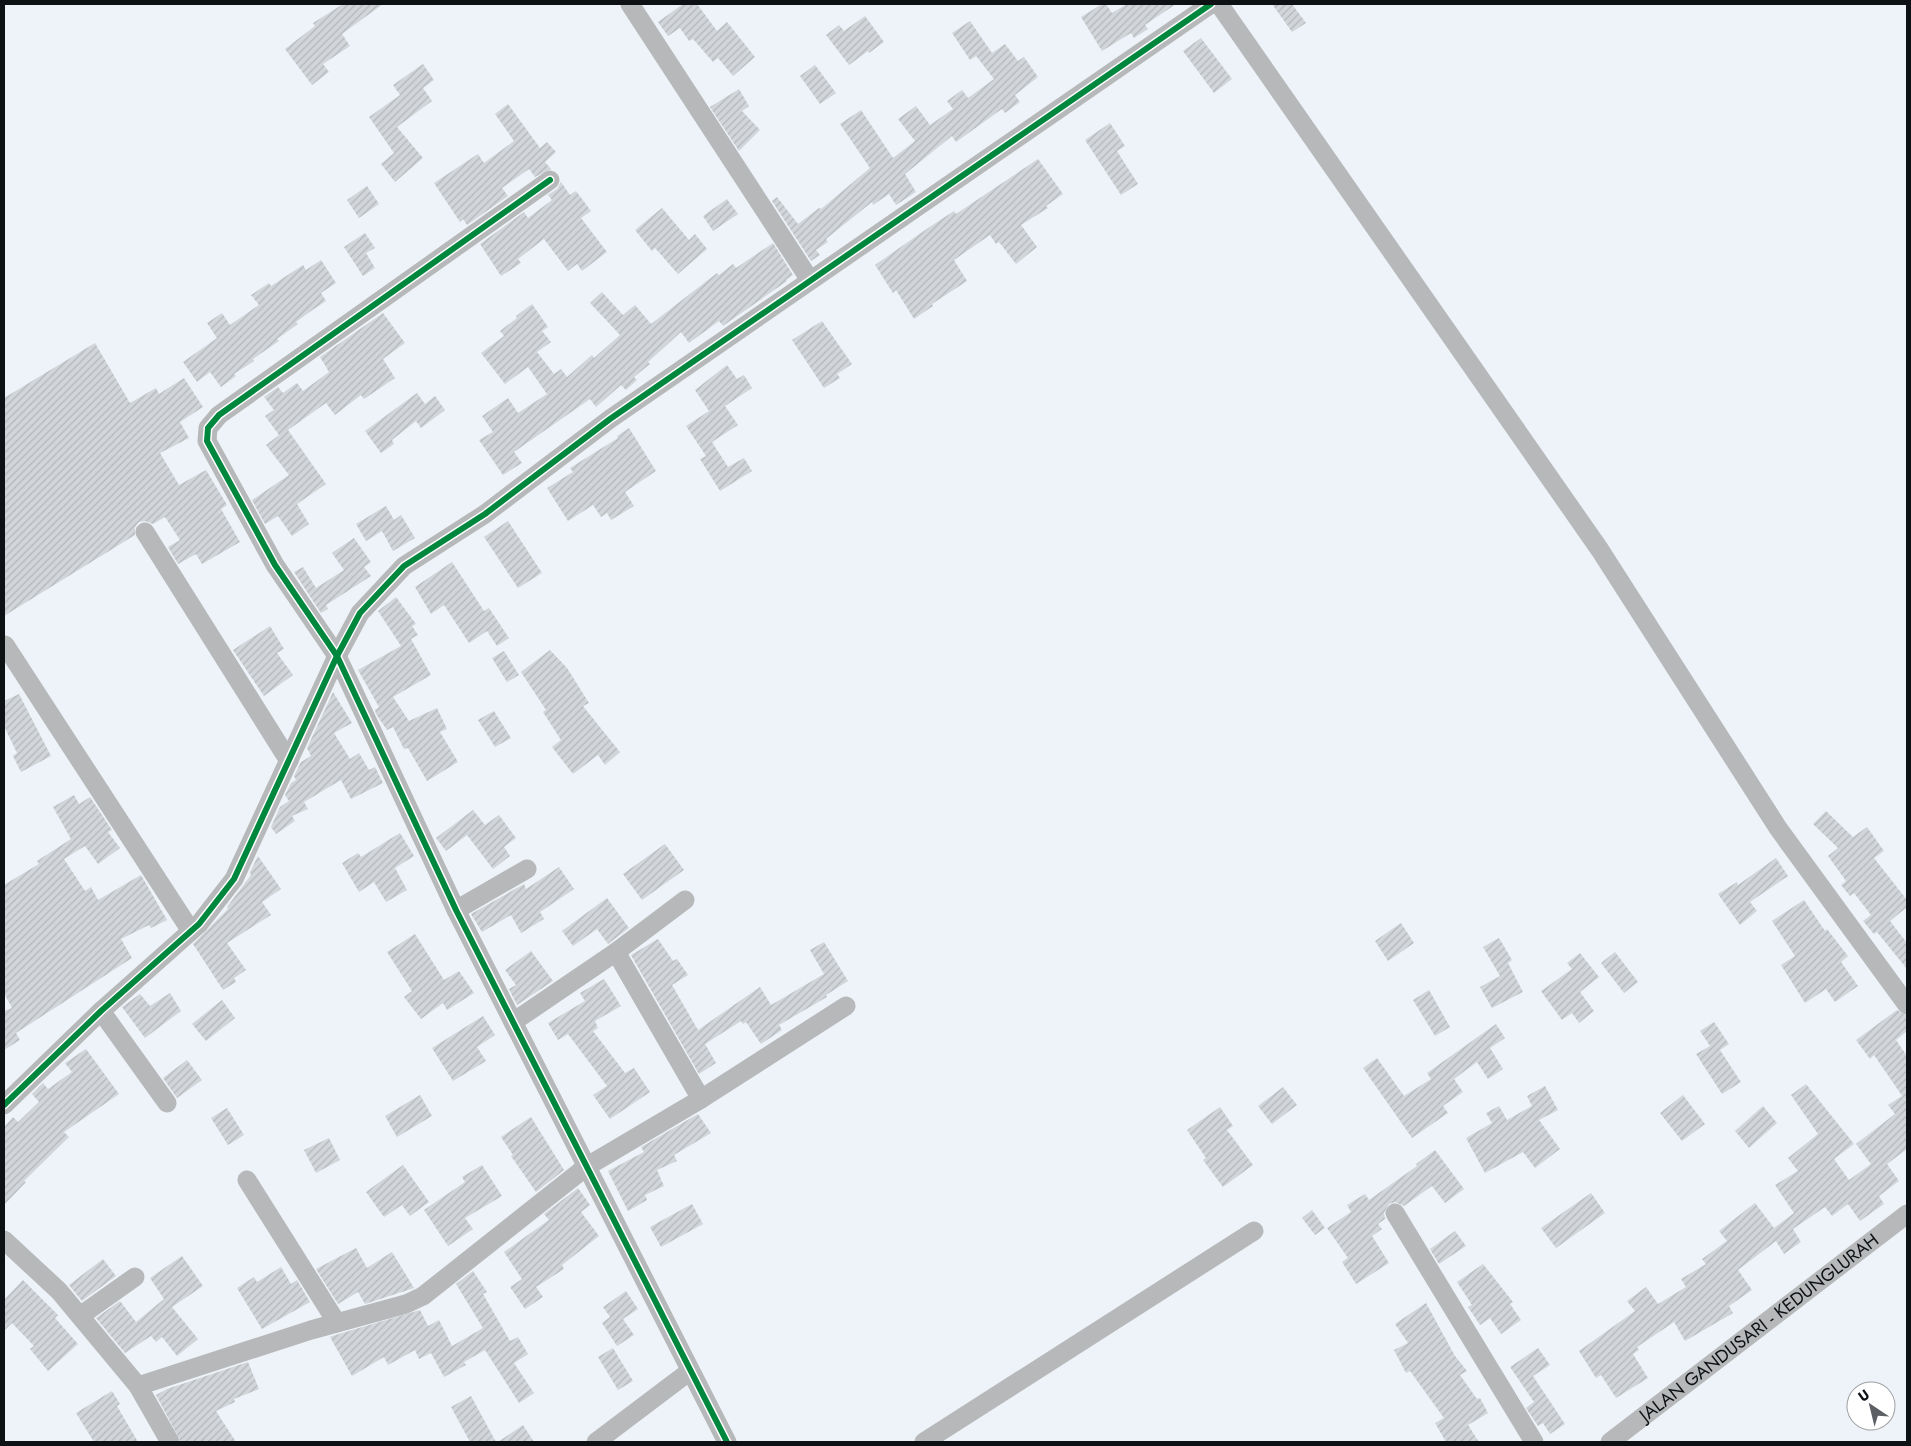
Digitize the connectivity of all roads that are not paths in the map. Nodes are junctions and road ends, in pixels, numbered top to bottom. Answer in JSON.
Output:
{"nodes":[{"id":1,"x":630,"y":4,"type":"edge"},
{"id":2,"x":1212,"y":4,"type":"edge"},
{"id":3,"x":1218,"y":4,"type":"edge"},
{"id":4,"x":550,"y":180,"type":"dead end"},
{"id":5,"x":810,"y":280,"type":"junction"},
{"id":6,"x":145,"y":532,"type":"dead end"},
{"id":7,"x":5,"y":645,"type":"edge"},
{"id":8,"x":337,"y":656,"type":"junction"},
{"id":9,"x":289,"y":761,"type":"junction"},
{"id":10,"x":527,"y":869,"type":"dead end"},
{"id":11,"x":685,"y":900,"type":"dead end"},
{"id":12,"x":456,"y":910,"type":"junction"},
{"id":13,"x":191,"y":931,"type":"junction"},
{"id":14,"x":616,"y":952,"type":"junction"},
{"id":15,"x":1907,"y":1005,"type":"edge"},
{"id":16,"x":846,"y":1006,"type":"dead end"},
{"id":17,"x":101,"y":1011,"type":"junction"},
{"id":18,"x":513,"y":1022,"type":"junction"},
{"id":19,"x":701,"y":1099,"type":"junction"},
{"id":20,"x":168,"y":1103,"type":"dead end"},
{"id":21,"x":4,"y":1105,"type":"edge"},
{"id":22,"x":586,"y":1167,"type":"junction"},
{"id":23,"x":247,"y":1180,"type":"dead end"},
{"id":24,"x":1394,"y":1213,"type":"dead end"},
{"id":25,"x":1907,"y":1214,"type":"edge"},
{"id":26,"x":1254,"y":1231,"type":"dead end"},
{"id":27,"x":4,"y":1240,"type":"edge"},
{"id":28,"x":135,"y":1277,"type":"dead end"},
{"id":29,"x":80,"y":1316,"type":"junction"},
{"id":30,"x":337,"y":1323,"type":"junction"},
{"id":31,"x":690,"y":1371,"type":"junction"},
{"id":32,"x":138,"y":1386,"type":"junction"},
{"id":33,"x":170,"y":1442,"type":"edge"},
{"id":34,"x":596,"y":1442,"type":"edge"},
{"id":35,"x":727,"y":1442,"type":"edge"},
{"id":36,"x":924,"y":1442,"type":"edge"},
{"id":37,"x":1534,"y":1442,"type":"edge"},
{"id":38,"x":1610,"y":1442,"type":"edge"}],
"edges":[{"from":1,"to":5,"type":"street"},
{"from":2,"to":5,"type":"street"},
{"from":3,"to":15,"type":"street"},
{"from":4,"to":8,"type":"street"},
{"from":5,"to":8,"type":"street"},
{"from":6,"to":9,"type":"street"},
{"from":7,"to":13,"type":"street"},
{"from":8,"to":9,"type":"street"},
{"from":8,"to":12,"type":"street"},
{"from":9,"to":13,"type":"street"},
{"from":10,"to":12,"type":"street"},
{"from":11,"to":14,"type":"street"},
{"from":12,"to":18,"type":"street"},
{"from":13,"to":17,"type":"street"},
{"from":14,"to":18,"type":"street"},
{"from":14,"to":19,"type":"street"},
{"from":16,"to":19,"type":"street"},
{"from":17,"to":20,"type":"street"},
{"from":17,"to":21,"type":"street"},
{"from":18,"to":22,"type":"street"},
{"from":19,"to":22,"type":"street"},
{"from":22,"to":30,"type":"street"},
{"from":22,"to":31,"type":"street"},
{"from":23,"to":30,"type":"street"},
{"from":24,"to":37,"type":"street"},
{"from":25,"to":38,"type":"street","name":"JALAN GANDUSARI - KEDUNGLURAH"},
{"from":26,"to":36,"type":"street"},
{"from":27,"to":29,"type":"street"},
{"from":28,"to":29,"type":"street"},
{"from":29,"to":32,"type":"street"},
{"from":30,"to":32,"type":"street"},
{"from":31,"to":34,"type":"street"},
{"from":31,"to":35,"type":"street"},
{"from":32,"to":33,"type":"street"}]}
